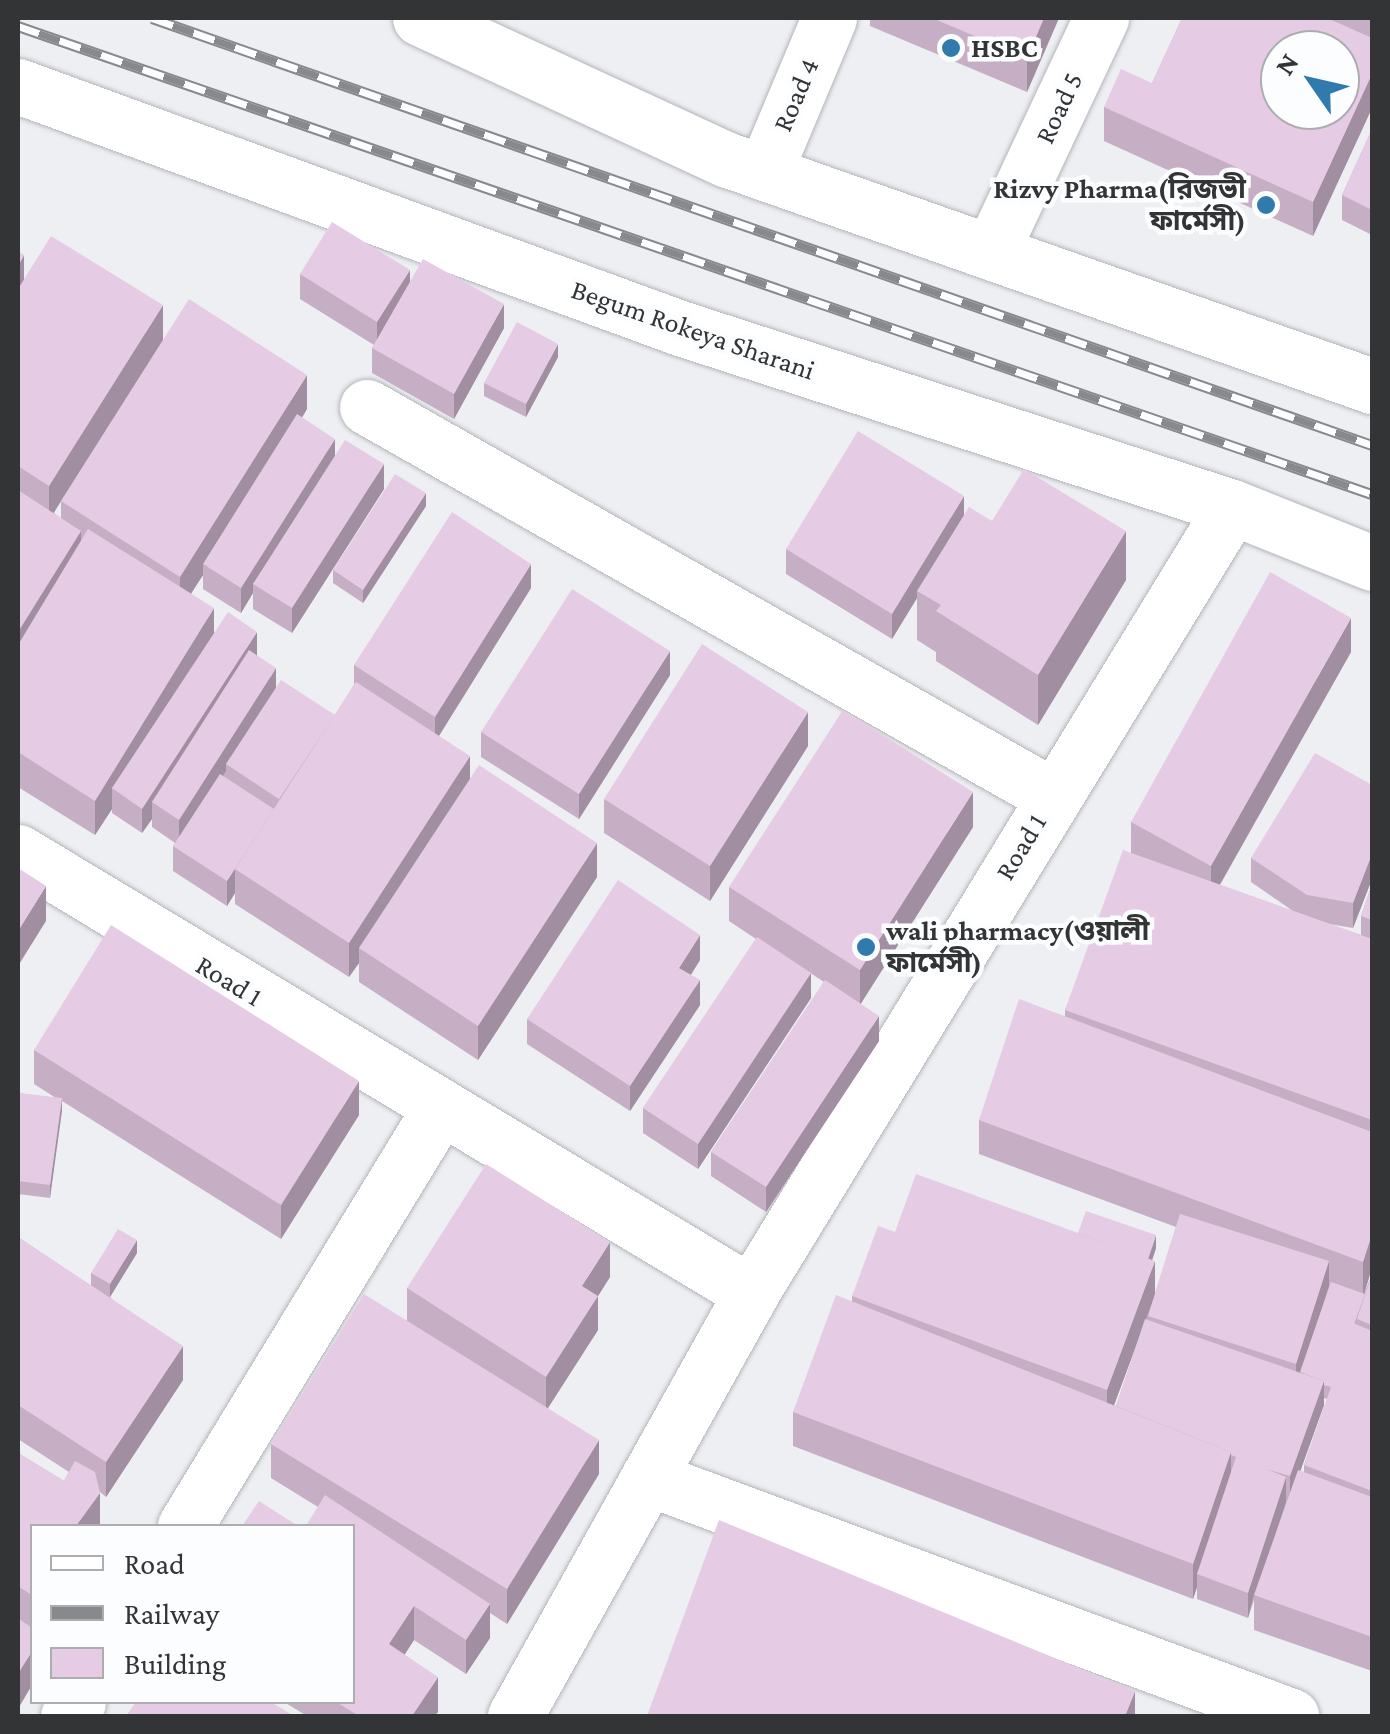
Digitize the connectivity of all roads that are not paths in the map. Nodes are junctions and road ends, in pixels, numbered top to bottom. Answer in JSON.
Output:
{"nodes":[{"id":1,"x":420,"y":18,"type":"edge"},
{"id":2,"x":829,"y":18,"type":"edge"},
{"id":3,"x":1100,"y":18,"type":"edge"},
{"id":4,"x":18,"y":86,"type":"edge"},
{"id":5,"x":764,"y":173,"type":"junction"},
{"id":6,"x":991,"y":252,"type":"junction"},
{"id":7,"x":1372,"y":386,"type":"edge"},
{"id":8,"x":367,"y":408,"type":"dead end"},
{"id":9,"x":1232,"y":507,"type":"junction"},
{"id":10,"x":1372,"y":563,"type":"edge"},
{"id":11,"x":1052,"y":796,"type":"junction"},
{"id":12,"x":18,"y":852,"type":"edge"},
{"id":13,"x":440,"y":1108,"type":"junction"},
{"id":14,"x":751,"y":1292,"type":"junction"},
{"id":15,"x":648,"y":1478,"type":"junction"},
{"id":16,"x":185,"y":1524,"type":"edge"},
{"id":17,"x":1210,"y":1703,"type":"edge"},
{"id":18,"x":515,"y":1716,"type":"edge"},
{"id":19,"x":1291,"y":1716,"type":"edge"}],
"edges":[{"from":1,"to":5,"type":"street"},
{"from":2,"to":5,"type":"street","name":"Road 4"},
{"from":3,"to":6,"type":"street","name":"Road 5"},
{"from":4,"to":9,"type":"street","name":"Begum Rokeya Sharani"},
{"from":5,"to":6,"type":"street"},
{"from":6,"to":7,"type":"street"},
{"from":8,"to":11,"type":"street"},
{"from":9,"to":10,"type":"street","name":"Begum Rokeya Sharani"},
{"from":9,"to":11,"type":"street","name":"Road 1"},
{"from":11,"to":14,"type":"street","name":"Road 1"},
{"from":12,"to":13,"type":"street","name":"Road 1"},
{"from":13,"to":14,"type":"street","name":"Road 1"},
{"from":13,"to":16,"type":"street"},
{"from":14,"to":15,"type":"street","name":"Road 1"},
{"from":15,"to":17,"type":"street"},
{"from":15,"to":18,"type":"street","name":"Road 1"},
{"from":17,"to":19,"type":"street"}]}
